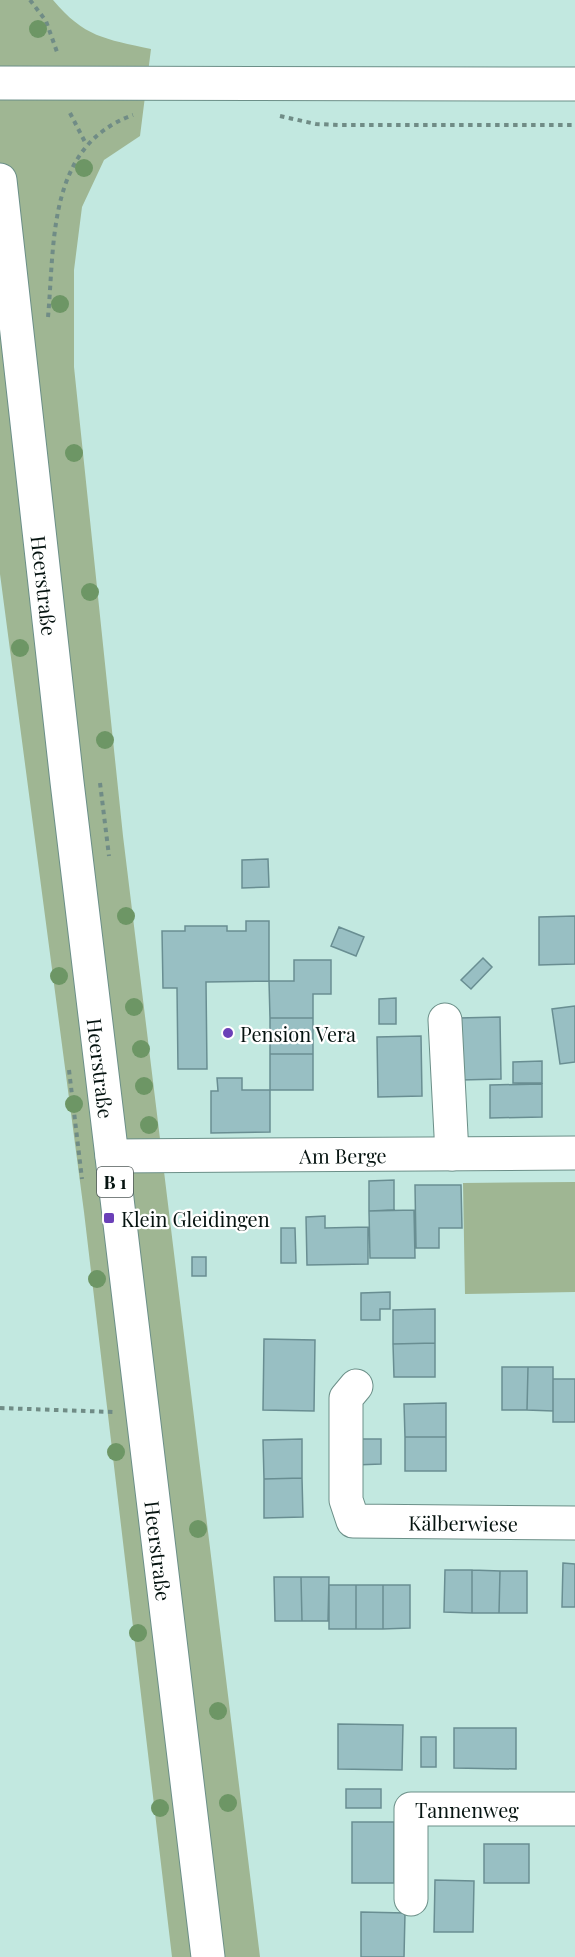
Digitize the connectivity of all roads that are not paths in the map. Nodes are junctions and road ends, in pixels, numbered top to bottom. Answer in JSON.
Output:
{"nodes":[{"id":1,"x":0,"y":83,"type":"edge"},
{"id":2,"x":575,"y":84,"type":"edge"},
{"id":3,"x":0,"y":180,"type":"edge"},
{"id":4,"x":445,"y":1020,"type":"dead end"},
{"id":5,"x":575,"y":1153,"type":"edge"},
{"id":6,"x":452,"y":1154,"type":"junction"},
{"id":7,"x":112,"y":1156,"type":"junction"},
{"id":8,"x":356,"y":1386,"type":"dead end"},
{"id":9,"x":575,"y":1523,"type":"edge"},
{"id":10,"x":575,"y":1809,"type":"edge"},
{"id":11,"x":411,"y":1899,"type":"dead end"},
{"id":12,"x":208,"y":1957,"type":"edge"}],
"edges":[{"from":1,"to":2,"type":"main road"},
{"from":3,"to":7,"type":"main road","name":"Heerstraße","number":"B 1"},
{"from":4,"to":6,"type":"main road"},
{"from":5,"to":6,"type":"main road","name":"Am Berge"},
{"from":6,"to":7,"type":"main road","name":"Am Berge"},
{"from":7,"to":12,"type":"main road","name":"Heerstraße","number":"B 1"},
{"from":8,"to":9,"type":"main road","name":"Kälberwiese"},
{"from":10,"to":11,"type":"main road","name":"Tannenweg"}]}
